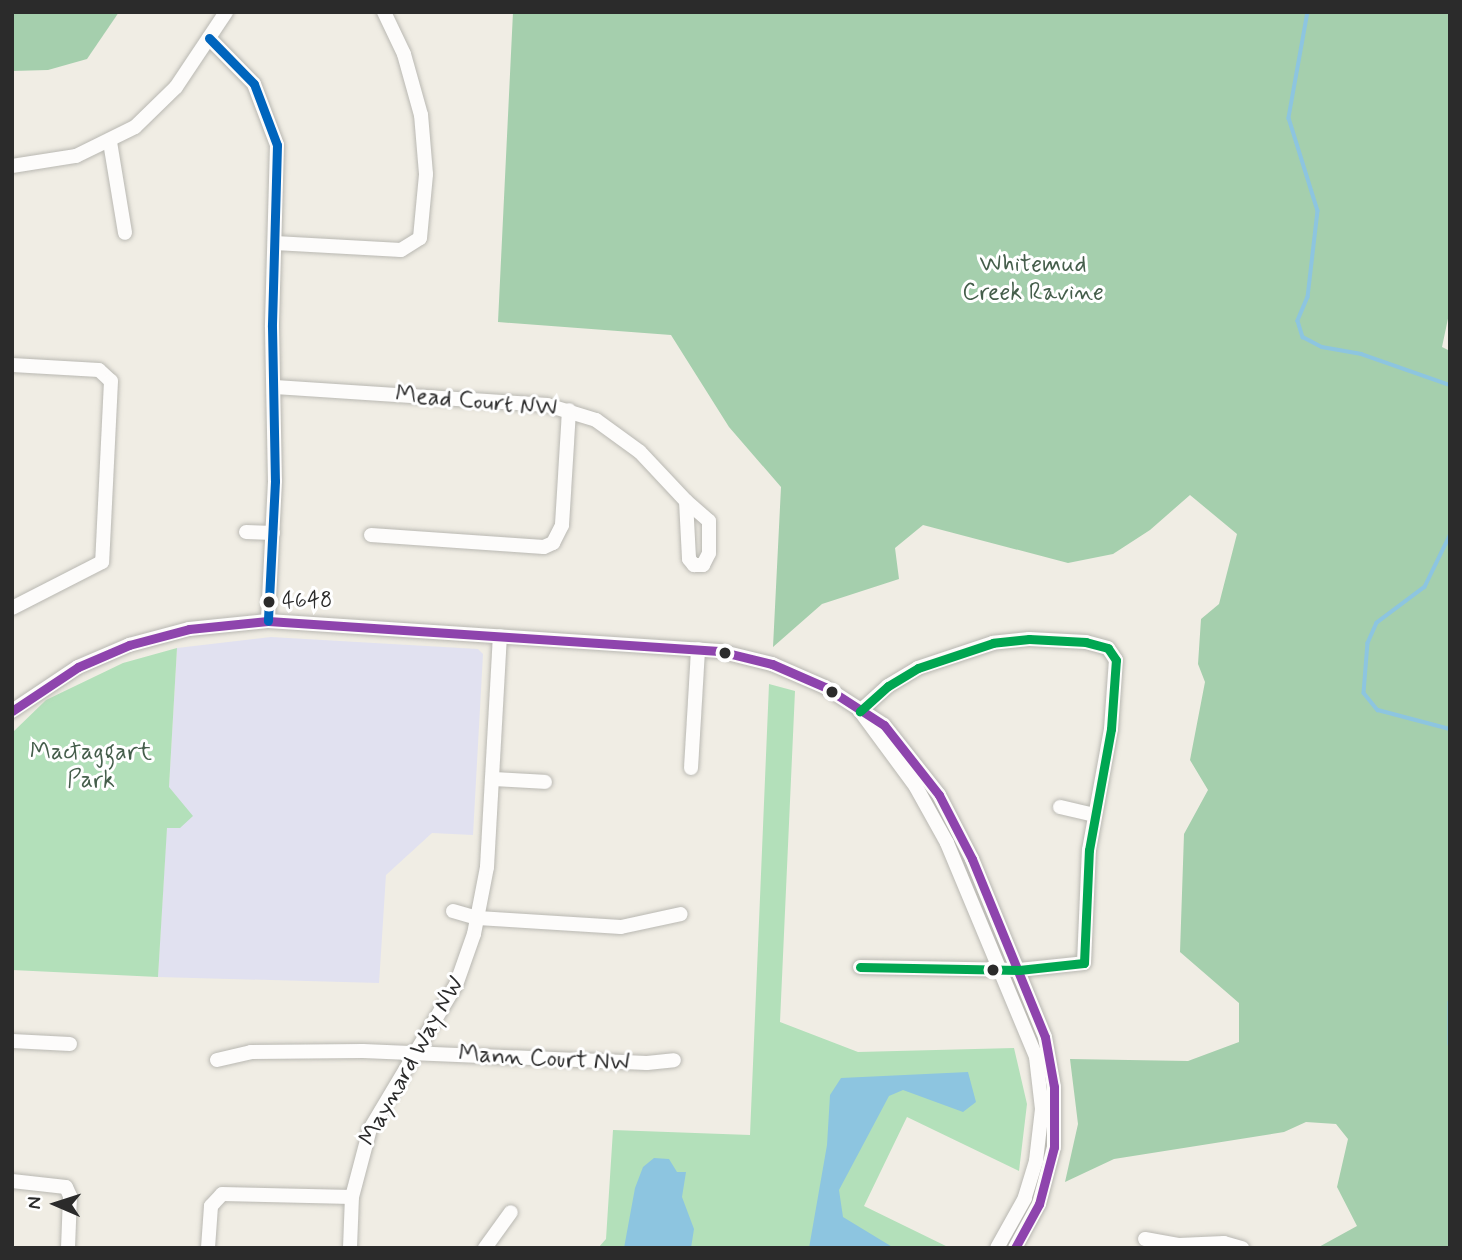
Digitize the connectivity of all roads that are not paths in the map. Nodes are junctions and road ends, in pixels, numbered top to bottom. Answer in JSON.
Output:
{"nodes":[{"id":1,"x":226,"y":12,"type":"edge"},
{"id":2,"x":384,"y":12,"type":"edge"},
{"id":3,"x":209,"y":38,"type":"junction"},
{"id":4,"x":110,"y":142,"type":"junction"},
{"id":5,"x":12,"y":166,"type":"edge"},
{"id":6,"x":125,"y":233,"type":"dead end"},
{"id":7,"x":275,"y":243,"type":"junction"},
{"id":8,"x":12,"y":365,"type":"edge"},
{"id":9,"x":275,"y":387,"type":"junction"},
{"id":10,"x":569,"y":410,"type":"junction"},
{"id":11,"x":687,"y":501,"type":"dead end"},
{"id":12,"x":246,"y":532,"type":"dead end"},
{"id":13,"x":273,"y":533,"type":"junction"},
{"id":14,"x":372,"y":535,"type":"dead end"},
{"id":15,"x":12,"y":608,"type":"edge"},
{"id":16,"x":268,"y":621,"type":"junction"},
{"id":17,"x":500,"y":636,"type":"junction"},
{"id":18,"x":698,"y":649,"type":"junction"},
{"id":19,"x":12,"y":711,"type":"edge"},
{"id":20,"x":860,"y":711,"type":"junction"},
{"id":21,"x":691,"y":768,"type":"dead end"},
{"id":22,"x":492,"y":779,"type":"junction"},
{"id":23,"x":545,"y":782,"type":"dead end"},
{"id":24,"x":1060,"y":807,"type":"dead end"},
{"id":25,"x":1094,"y":815,"type":"junction"},
{"id":26,"x":453,"y":911,"type":"dead end"},
{"id":27,"x":681,"y":914,"type":"dead end"},
{"id":28,"x":478,"y":918,"type":"junction"},
{"id":29,"x":860,"y":967,"type":"dead end"},
{"id":30,"x":1002,"y":970,"type":"junction"},
{"id":31,"x":1019,"y":970,"type":"junction"},
{"id":32,"x":12,"y":1041,"type":"edge"},
{"id":33,"x":70,"y":1044,"type":"dead end"},
{"id":34,"x":414,"y":1053,"type":"junction"},
{"id":35,"x":217,"y":1060,"type":"dead end"},
{"id":36,"x":674,"y":1060,"type":"dead end"},
{"id":37,"x":12,"y":1181,"type":"edge"},
{"id":38,"x":352,"y":1197,"type":"junction"},
{"id":39,"x":511,"y":1212,"type":"dead end"},
{"id":40,"x":1145,"y":1239,"type":"dead end"},
{"id":41,"x":68,"y":1248,"type":"edge"},
{"id":42,"x":208,"y":1248,"type":"edge"},
{"id":43,"x":350,"y":1248,"type":"edge"},
{"id":44,"x":485,"y":1248,"type":"edge"},
{"id":45,"x":997,"y":1248,"type":"edge"},
{"id":46,"x":1015,"y":1248,"type":"edge"},
{"id":47,"x":1241,"y":1248,"type":"edge"}],
"edges":[{"from":1,"to":3,"type":"street"},
{"from":2,"to":7,"type":"street"},
{"from":3,"to":4,"type":"street"},
{"from":3,"to":7,"type":"street"},
{"from":4,"to":5,"type":"street"},
{"from":4,"to":6,"type":"street"},
{"from":7,"to":9,"type":"street"},
{"from":8,"to":15,"type":"street"},
{"from":9,"to":10,"type":"street","name":"Mead Court NW"},
{"from":9,"to":13,"type":"street"},
{"from":10,"to":11,"type":"street","name":"Mead Court NW"},
{"from":10,"to":14,"type":"street"},
{"from":12,"to":13,"type":"street"},
{"from":13,"to":16,"type":"street"},
{"from":16,"to":17,"type":"street"},
{"from":16,"to":19,"type":"street"},
{"from":17,"to":18,"type":"street"},
{"from":17,"to":22,"type":"street","name":"Maynard Way NW"},
{"from":18,"to":20,"type":"street"},
{"from":18,"to":21,"type":"street"},
{"from":20,"to":25,"type":"street"},
{"from":20,"to":30,"type":"street"},
{"from":20,"to":31,"type":"street"},
{"from":22,"to":23,"type":"street"},
{"from":22,"to":28,"type":"street","name":"Maynard Way NW"},
{"from":24,"to":25,"type":"street"},
{"from":25,"to":31,"type":"street"},
{"from":26,"to":28,"type":"street"},
{"from":27,"to":28,"type":"street"},
{"from":28,"to":34,"type":"street","name":"Maynard Way NW"},
{"from":29,"to":30,"type":"street"},
{"from":30,"to":31,"type":"street"},
{"from":30,"to":45,"type":"street"},
{"from":31,"to":46,"type":"street"},
{"from":32,"to":33,"type":"street"},
{"from":34,"to":35,"type":"street","name":"Mann Court NW"},
{"from":34,"to":36,"type":"street","name":"Mann Court NW"},
{"from":34,"to":38,"type":"street","name":"Maynard Way NW"},
{"from":37,"to":41,"type":"street"},
{"from":38,"to":42,"type":"street"},
{"from":38,"to":43,"type":"street","name":"Maynard Way NW"},
{"from":39,"to":44,"type":"street"},
{"from":40,"to":47,"type":"street"}]}
